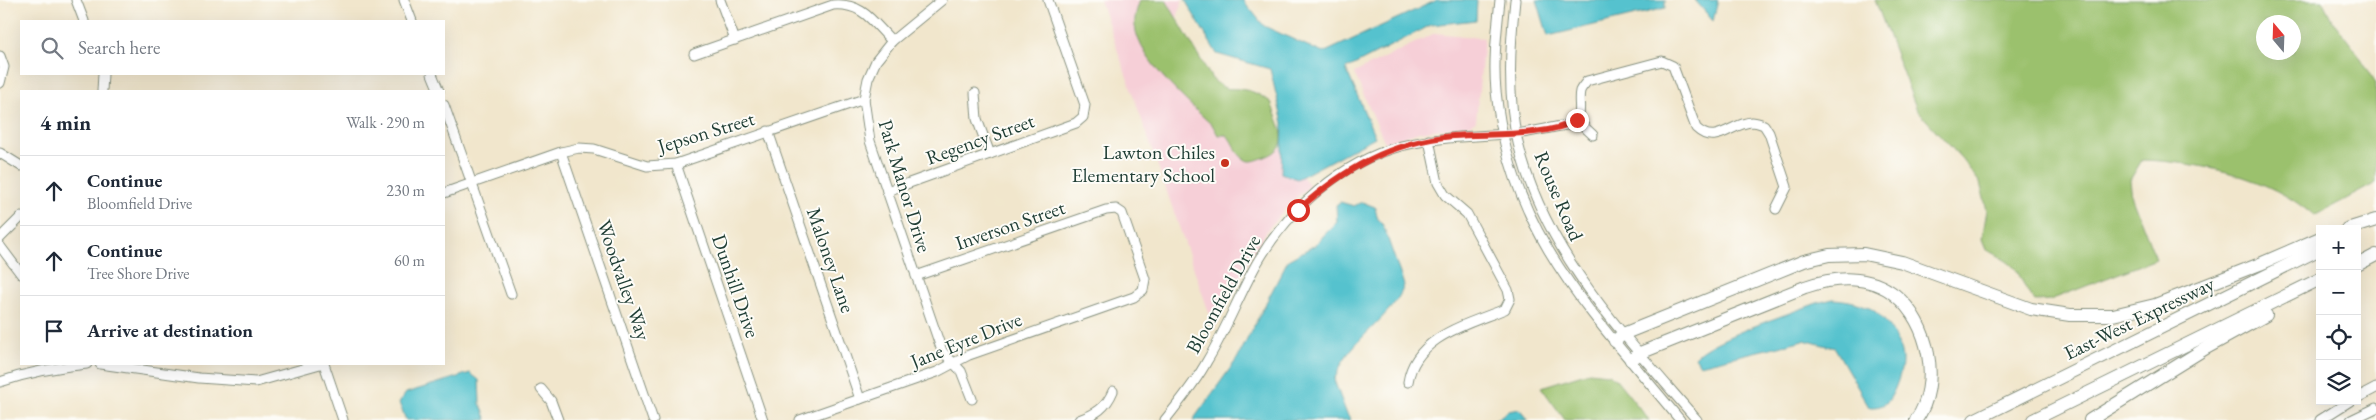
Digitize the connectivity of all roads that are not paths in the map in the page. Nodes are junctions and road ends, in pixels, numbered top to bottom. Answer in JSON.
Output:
{"nodes":[{"id":1,"x":76,"y":0,"type":"edge"},
{"id":2,"x":404,"y":0,"type":"edge"},
{"id":3,"x":720,"y":0,"type":"edge"},
{"id":4,"x":942,"y":0,"type":"edge"},
{"id":5,"x":1048,"y":0,"type":"edge"},
{"id":6,"x":1500,"y":0,"type":"edge"},
{"id":7,"x":1515,"y":0,"type":"edge"},
{"id":8,"x":84,"y":20,"type":"edge"},
{"id":9,"x":412,"y":20,"type":"edge"},
{"id":10,"x":735,"y":40,"type":"junction"},
{"id":11,"x":892,"y":41,"type":"junction"},
{"id":12,"x":694,"y":54,"type":"dead end"},
{"id":13,"x":0,"y":56,"type":"edge"},
{"id":14,"x":103,"y":75,"type":"edge"},
{"id":15,"x":432,"y":75,"type":"edge"},
{"id":16,"x":0,"y":83,"type":"edge"},
{"id":17,"x":102,"y":90,"type":"edge"},
{"id":18,"x":439,"y":90,"type":"edge"},
{"id":19,"x":975,"y":93,"type":"dead end"},
{"id":20,"x":864,"y":99,"type":"junction"},
{"id":21,"x":445,"y":108,"type":"edge"},
{"id":22,"x":1577,"y":120,"type":"junction"},
{"id":23,"x":768,"y":131,"type":"junction"},
{"id":24,"x":1516,"y":133,"type":"junction"},
{"id":25,"x":1502,"y":134,"type":"junction"},
{"id":26,"x":1593,"y":135,"type":"dead end"},
{"id":27,"x":1430,"y":140,"type":"junction"},
{"id":28,"x":561,"y":152,"type":"junction"},
{"id":29,"x":0,"y":153,"type":"edge"},
{"id":30,"x":990,"y":154,"type":"junction"},
{"id":31,"x":676,"y":164,"type":"junction"},
{"id":32,"x":20,"y":165,"type":"edge"},
{"id":33,"x":472,"y":183,"type":"junction"},
{"id":34,"x":887,"y":191,"type":"junction"},
{"id":35,"x":445,"y":193,"type":"edge"},
{"id":36,"x":1776,"y":209,"type":"dead end"},
{"id":37,"x":20,"y":218,"type":"edge"},
{"id":38,"x":2376,"y":221,"type":"edge"},
{"id":39,"x":2361,"y":225,"type":"edge"},
{"id":40,"x":2361,"y":229,"type":"edge"},
{"id":41,"x":0,"y":238,"type":"edge"},
{"id":42,"x":2316,"y":240,"type":"edge"},
{"id":43,"x":0,"y":246,"type":"edge"},
{"id":44,"x":2316,"y":251,"type":"edge"},
{"id":45,"x":2376,"y":253,"type":"edge"},
{"id":46,"x":2361,"y":261,"type":"edge"},
{"id":47,"x":20,"y":273,"type":"edge"},
{"id":48,"x":916,"y":276,"type":"junction"},
{"id":49,"x":2316,"y":281,"type":"edge"},
{"id":50,"x":2316,"y":286,"type":"edge"},
{"id":51,"x":1143,"y":290,"type":"joint"},
{"id":52,"x":510,"y":294,"type":"dead end"},
{"id":53,"x":1619,"y":338,"type":"junction"},
{"id":54,"x":1635,"y":357,"type":"junction"},
{"id":55,"x":954,"y":363,"type":"junction"},
{"id":56,"x":75,"y":365,"type":"edge"},
{"id":57,"x":107,"y":365,"type":"edge"},
{"id":58,"x":316,"y":365,"type":"edge"},
{"id":59,"x":324,"y":365,"type":"edge"},
{"id":60,"x":0,"y":382,"type":"edge"},
{"id":61,"x":1408,"y":382,"type":"dead end"},
{"id":62,"x":2376,"y":388,"type":"edge"},
{"id":63,"x":541,"y":389,"type":"dead end"},
{"id":64,"x":1113,"y":391,"type":"dead end"},
{"id":65,"x":2361,"y":396,"type":"edge"},
{"id":66,"x":860,"y":399,"type":"junction"},
{"id":67,"x":972,"y":399,"type":"dead end"},
{"id":68,"x":2344,"y":405,"type":"edge"},
{"id":69,"x":2376,"y":408,"type":"edge"},
{"id":70,"x":343,"y":420,"type":"edge"},
{"id":71,"x":558,"y":420,"type":"edge"},
{"id":72,"x":654,"y":420,"type":"edge"},
{"id":73,"x":763,"y":420,"type":"edge"},
{"id":74,"x":800,"y":420,"type":"edge"},
{"id":75,"x":1079,"y":420,"type":"edge"},
{"id":76,"x":1165,"y":420,"type":"edge"},
{"id":77,"x":1680,"y":420,"type":"edge"},
{"id":78,"x":1696,"y":420,"type":"edge"},
{"id":79,"x":1916,"y":420,"type":"edge"},
{"id":80,"x":1974,"y":420,"type":"edge"},
{"id":81,"x":2033,"y":420,"type":"edge"},
{"id":82,"x":2090,"y":420,"type":"edge"},
{"id":83,"x":2320,"y":420,"type":"edge"},
{"id":84,"x":2351,"y":420,"type":"edge"}],
"edges":[{"from":1,"to":8,"type":"street"},
{"from":2,"to":9,"type":"street"},
{"from":3,"to":10,"type":"street"},
{"from":4,"to":11,"type":"street","name":"Park Manor Drive"},
{"from":5,"to":30,"type":"street","name":"Regency Street"},
{"from":6,"to":25,"type":"street","name":"Rouse Road"},
{"from":7,"to":24,"type":"street","name":"Rouse Road"},
{"from":10,"to":11,"type":"street"},
{"from":10,"to":12,"type":"street"},
{"from":11,"to":20,"type":"street","name":"Park Manor Drive"},
{"from":13,"to":16,"type":"street"},
{"from":14,"to":17,"type":"street"},
{"from":15,"to":18,"type":"street"},
{"from":19,"to":30,"type":"street"},
{"from":20,"to":23,"type":"street","name":"Jepson Street"},
{"from":20,"to":34,"type":"street","name":"Park Manor Drive"},
{"from":21,"to":33,"type":"street"},
{"from":22,"to":24,"type":"street","name":"Bloomfield Drive"},
{"from":22,"to":26,"type":"street"},
{"from":22,"to":36,"type":"street"},
{"from":23,"to":31,"type":"street","name":"Jepson Street"},
{"from":23,"to":66,"type":"street","name":"Maloney Lane"},
{"from":24,"to":25,"type":"street","name":"Bloomfield Drive"},
{"from":24,"to":53,"type":"street","name":"Rouse Road"},
{"from":25,"to":27,"type":"street","name":"Bloomfield Drive"},
{"from":25,"to":53,"type":"street","name":"Rouse Road"},
{"from":27,"to":61,"type":"street"},
{"from":27,"to":76,"type":"street","name":"Bloomfield Drive"},
{"from":28,"to":31,"type":"street","name":"Jepson Street"},
{"from":28,"to":33,"type":"street","name":"Jepson Street"},
{"from":28,"to":72,"type":"street","name":"Woodvalley Way"},
{"from":29,"to":32,"type":"street"},
{"from":30,"to":34,"type":"street","name":"Regency Street"},
{"from":31,"to":73,"type":"street","name":"Dunhill Drive"},
{"from":33,"to":35,"type":"street","name":"Jepson Street"},
{"from":33,"to":52,"type":"street"},
{"from":34,"to":48,"type":"street","name":"Park Manor Drive"},
{"from":37,"to":41,"type":"street"},
{"from":38,"to":39,"type":"highway"},
{"from":38,"to":40,"type":"highway"},
{"from":42,"to":53,"type":"highway"},
{"from":43,"to":47,"type":"street"},
{"from":44,"to":80,"type":"highway","name":"East-West Expressway"},
{"from":45,"to":46,"type":"highway"},
{"from":48,"to":51,"type":"street","name":"Inverson Street"},
{"from":48,"to":55,"type":"street","name":"Park Manor Drive"},
{"from":49,"to":81,"type":"highway"},
{"from":50,"to":82,"type":"highway"},
{"from":51,"to":55,"type":"street","name":"Jane Eyre Drive"},
{"from":53,"to":54,"type":"street","name":"Rouse Road"},
{"from":54,"to":77,"type":"street","name":"Rouse Road"},
{"from":54,"to":78,"type":"street","name":"Rouse Road"},
{"from":54,"to":79,"type":"highway"},
{"from":55,"to":66,"type":"street","name":"Jane Eyre Drive"},
{"from":55,"to":67,"type":"street","name":"Park Manor Drive"},
{"from":56,"to":60,"type":"street"},
{"from":57,"to":58,"type":"street"},
{"from":59,"to":70,"type":"street"},
{"from":62,"to":65,"type":"street"},
{"from":63,"to":71,"type":"street"},
{"from":64,"to":75,"type":"street"},
{"from":66,"to":74,"type":"street","name":"Jane Eyre Drive"},
{"from":68,"to":83,"type":"street"},
{"from":69,"to":84,"type":"street"}]}
